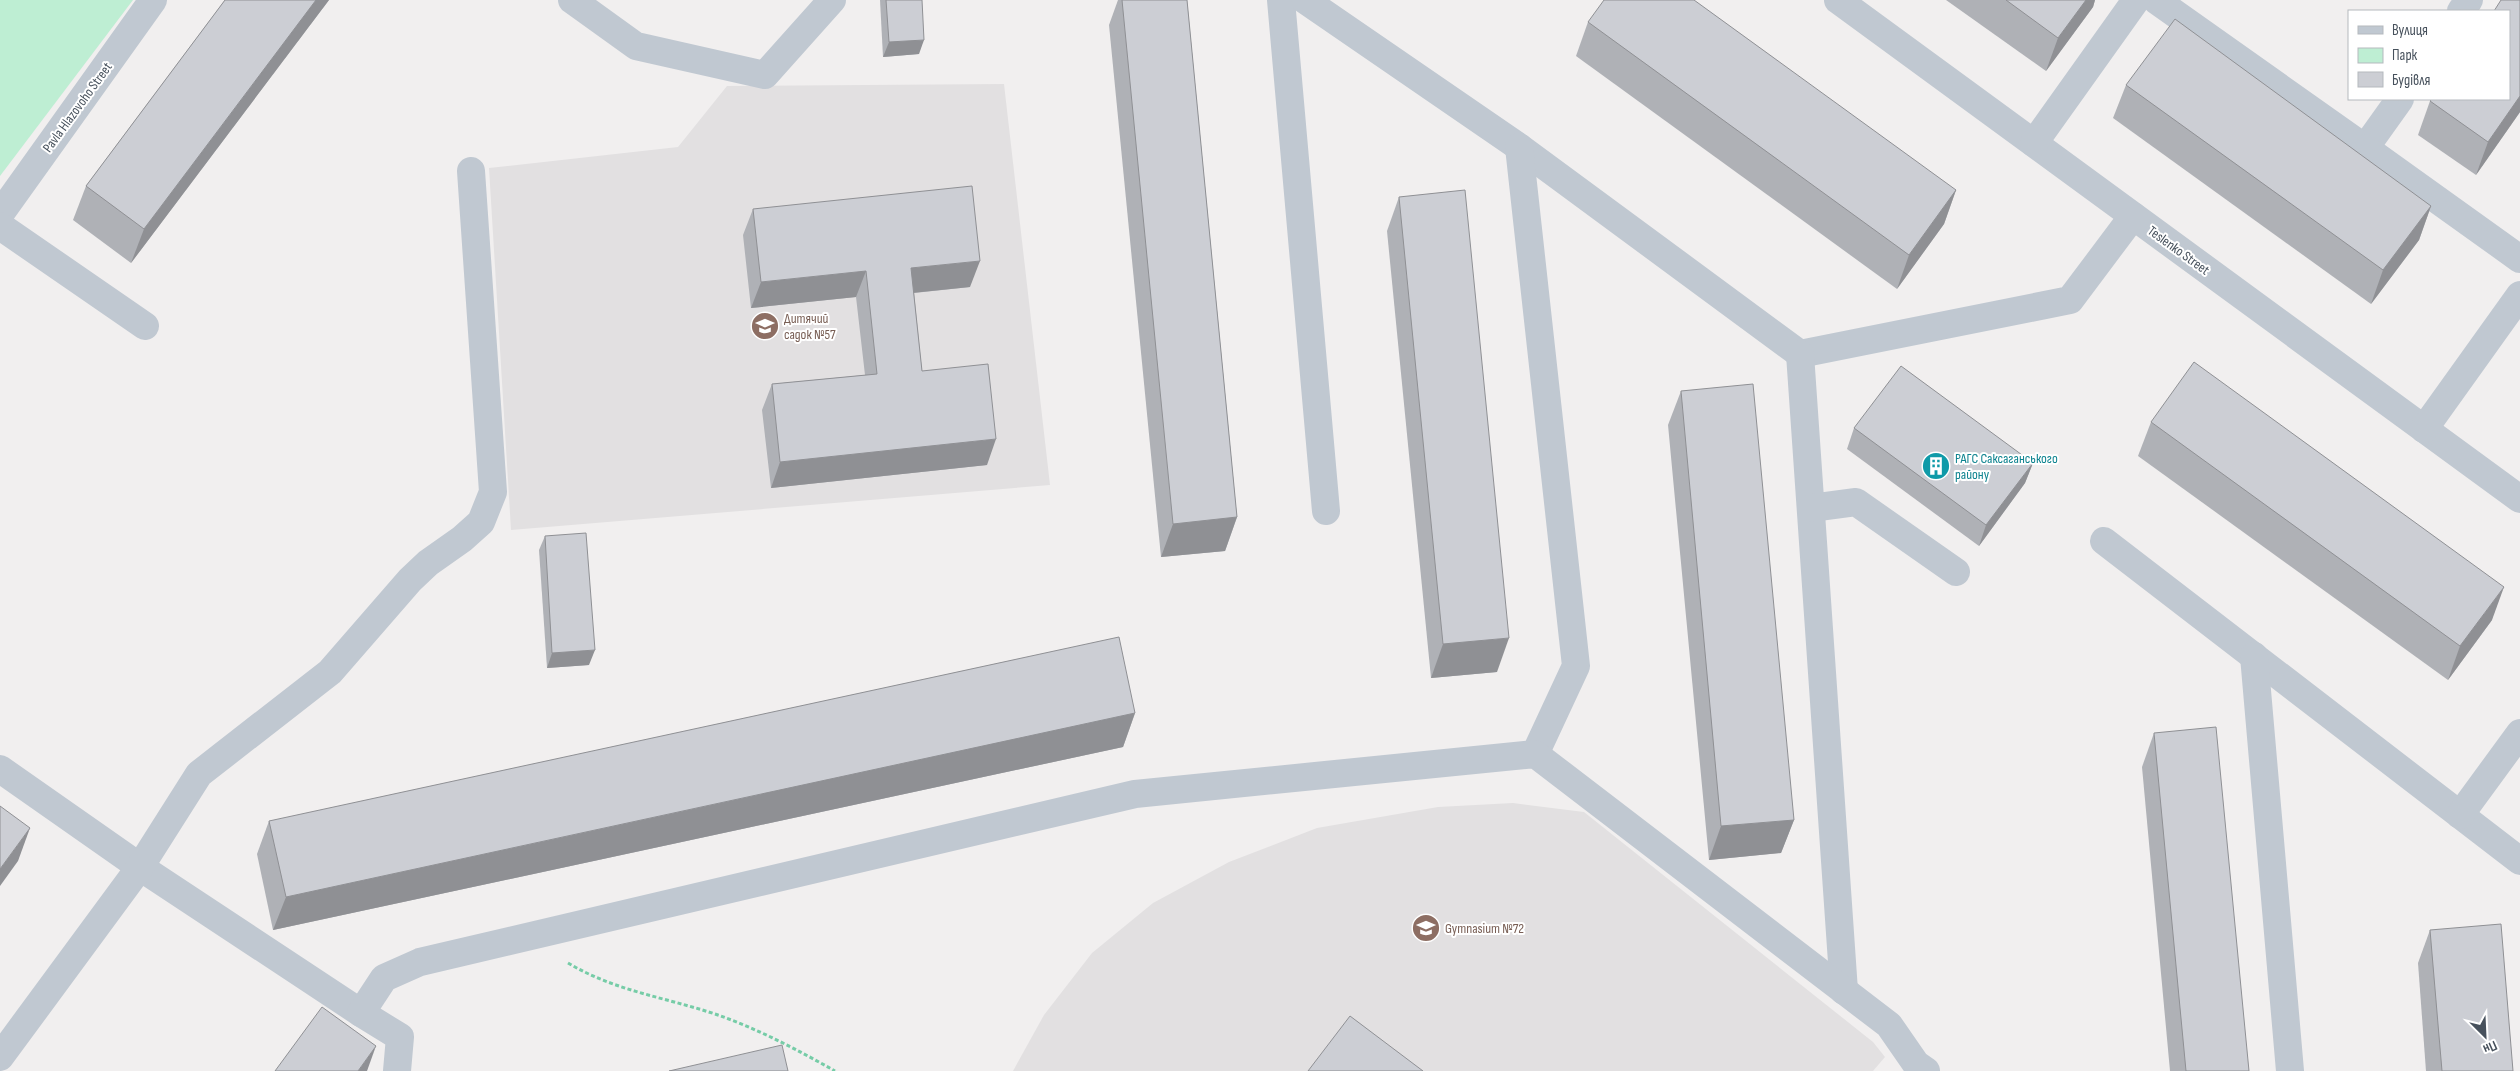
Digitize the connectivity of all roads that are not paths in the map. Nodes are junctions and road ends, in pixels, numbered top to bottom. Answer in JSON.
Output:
{"nodes":[{"id":1,"x":154,"y":0,"type":"edge"},
{"id":2,"x":572,"y":0,"type":"edge"},
{"id":3,"x":832,"y":0,"type":"edge"},
{"id":4,"x":1281,"y":0,"type":"edge"},
{"id":5,"x":1305,"y":0,"type":"edge"},
{"id":6,"x":1838,"y":0,"type":"edge"},
{"id":7,"x":2136,"y":0,"type":"edge"},
{"id":8,"x":2156,"y":0,"type":"edge"},
{"id":9,"x":2399,"y":100,"type":"edge"},
{"id":10,"x":2034,"y":143,"type":"junction"},
{"id":11,"x":1519,"y":148,"type":"junction"},
{"id":12,"x":2365,"y":148,"type":"junction"},
{"id":13,"x":471,"y":171,"type":"dead end"},
{"id":14,"x":0,"y":214,"type":"edge"},
{"id":15,"x":2133,"y":216,"type":"junction"},
{"id":16,"x":0,"y":226,"type":"edge"},
{"id":17,"x":2520,"y":259,"type":"edge"},
{"id":18,"x":2520,"y":295,"type":"edge"},
{"id":19,"x":145,"y":326,"type":"dead end"},
{"id":20,"x":1800,"y":354,"type":"junction"},
{"id":21,"x":2424,"y":429,"type":"junction"},
{"id":22,"x":2520,"y":499,"type":"edge"},
{"id":23,"x":1812,"y":508,"type":"junction"},
{"id":24,"x":1326,"y":511,"type":"dead end"},
{"id":25,"x":2104,"y":541,"type":"dead end"},
{"id":26,"x":1956,"y":572,"type":"dead end"},
{"id":27,"x":2254,"y":656,"type":"junction"},
{"id":28,"x":2520,"y":733,"type":"edge"},
{"id":29,"x":1535,"y":754,"type":"junction"},
{"id":30,"x":0,"y":770,"type":"edge"},
{"id":31,"x":2460,"y":815,"type":"junction"},
{"id":32,"x":2520,"y":861,"type":"edge"},
{"id":33,"x":140,"y":867,"type":"junction"},
{"id":34,"x":1844,"y":991,"type":"junction"},
{"id":35,"x":361,"y":1014,"type":"junction"},
{"id":36,"x":0,"y":1057,"type":"edge"},
{"id":37,"x":397,"y":1071,"type":"edge"},
{"id":38,"x":1926,"y":1071,"type":"edge"},
{"id":39,"x":2290,"y":1071,"type":"edge"}],
"edges":[{"from":1,"to":14,"type":"street","name":"Pavla Hlazovoho Street"},
{"from":2,"to":3,"type":"street"},
{"from":4,"to":24,"type":"street"},
{"from":5,"to":11,"type":"street"},
{"from":6,"to":10,"type":"street","name":"Teslenko Street"},
{"from":7,"to":10,"type":"street"},
{"from":8,"to":12,"type":"street"},
{"from":9,"to":12,"type":"street"},
{"from":10,"to":15,"type":"street","name":"Teslenko Street"},
{"from":11,"to":20,"type":"street"},
{"from":11,"to":29,"type":"street"},
{"from":12,"to":17,"type":"street"},
{"from":13,"to":33,"type":"street"},
{"from":15,"to":20,"type":"street"},
{"from":15,"to":21,"type":"street","name":"Teslenko Street"},
{"from":16,"to":19,"type":"street"},
{"from":18,"to":21,"type":"street"},
{"from":20,"to":23,"type":"street"},
{"from":21,"to":22,"type":"street","name":"Teslenko Street"},
{"from":23,"to":26,"type":"street"},
{"from":23,"to":34,"type":"street"},
{"from":25,"to":27,"type":"street"},
{"from":27,"to":31,"type":"street"},
{"from":27,"to":39,"type":"street"},
{"from":28,"to":31,"type":"street"},
{"from":29,"to":34,"type":"street"},
{"from":29,"to":35,"type":"street"},
{"from":30,"to":33,"type":"street"},
{"from":31,"to":32,"type":"street"},
{"from":33,"to":35,"type":"street"},
{"from":33,"to":36,"type":"street"},
{"from":34,"to":38,"type":"street"},
{"from":35,"to":37,"type":"street"}]}
